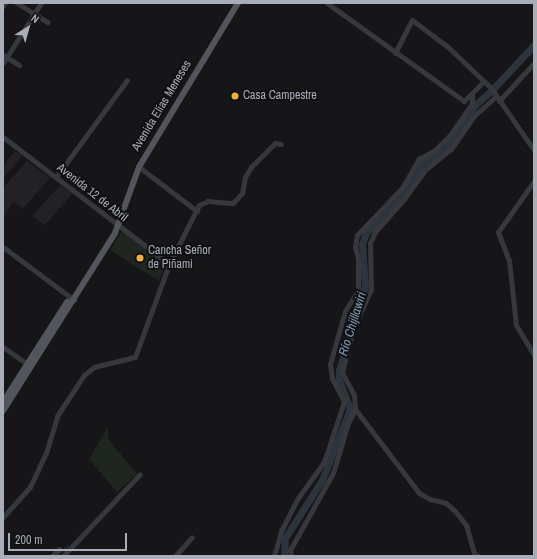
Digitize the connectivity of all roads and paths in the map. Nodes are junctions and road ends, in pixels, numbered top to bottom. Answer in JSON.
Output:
{"nodes":[{"id":1,"x":5,"y":3,"type":"edge"},
{"id":2,"x":16,"y":3,"type":"edge"},
{"id":3,"x":41,"y":3,"type":"edge"},
{"id":4,"x":238,"y":3,"type":"edge"},
{"id":5,"x":327,"y":3,"type":"edge"},
{"id":6,"x":3,"y":6,"type":"edge"},
{"id":7,"x":34,"y":14,"type":"junction"},
{"id":8,"x":47,"y":22,"type":"dead end"},
{"id":9,"x":395,"y":54,"type":"junction"},
{"id":10,"x":5,"y":56,"type":"edge"},
{"id":11,"x":3,"y":63,"type":"edge"},
{"id":12,"x":534,"y":63,"type":"edge"},
{"id":13,"x":19,"y":65,"type":"dead end"},
{"id":14,"x":127,"y":80,"type":"dead end"},
{"id":15,"x":483,"y":82,"type":"junction"},
{"id":16,"x":472,"y":94,"type":"junction"},
{"id":17,"x":496,"y":97,"type":"junction"},
{"id":18,"x":3,"y":137,"type":"edge"},
{"id":19,"x":281,"y":144,"type":"dead end"},
{"id":20,"x":534,"y":150,"type":"edge"},
{"id":21,"x":139,"y":167,"type":"junction"},
{"id":22,"x":56,"y":177,"type":"junction"},
{"id":23,"x":534,"y":181,"type":"edge"},
{"id":24,"x":197,"y":211,"type":"junction"},
{"id":25,"x":118,"y":226,"type":"junction"},
{"id":26,"x":3,"y":247,"type":"edge"},
{"id":27,"x":169,"y":264,"type":"junction"},
{"id":28,"x":72,"y":298,"type":"junction"},
{"id":29,"x":3,"y":347,"type":"edge"},
{"id":30,"x":534,"y":355,"type":"edge"},
{"id":31,"x":29,"y":366,"type":"junction"},
{"id":32,"x":3,"y":402,"type":"edge"},
{"id":33,"x":355,"y":409,"type":"junction"},
{"id":34,"x":3,"y":411,"type":"edge"},
{"id":35,"x":140,"y":474,"type":"dead end"},
{"id":36,"x":3,"y":517,"type":"edge"},
{"id":37,"x":192,"y":538,"type":"dead end"},
{"id":38,"x":59,"y":549,"type":"dead end"},
{"id":39,"x":474,"y":555,"type":"edge"},
{"id":40,"x":52,"y":556,"type":"edge"},
{"id":41,"x":63,"y":556,"type":"edge"},
{"id":42,"x":175,"y":556,"type":"edge"},
{"id":43,"x":274,"y":556,"type":"edge"},
{"id":44,"x":291,"y":556,"type":"edge"}],
"edges":[{"from":1,"to":6,"type":"street"},
{"from":2,"to":7,"type":"street"},
{"from":3,"to":7,"type":"street"},
{"from":4,"to":21,"type":"main road","name":"Avenida Elías Meneses"},
{"from":5,"to":9,"type":"street"},
{"from":7,"to":8,"type":"street"},
{"from":7,"to":10,"type":"street"},
{"from":9,"to":15,"type":"street"},
{"from":9,"to":16,"type":"street"},
{"from":10,"to":11,"type":"street"},
{"from":10,"to":13,"type":"street"},
{"from":12,"to":17,"type":"street"},
{"from":14,"to":22,"type":"street"},
{"from":15,"to":16,"type":"street"},
{"from":15,"to":17,"type":"street"},
{"from":16,"to":43,"type":"street"},
{"from":17,"to":20,"type":"street"},
{"from":17,"to":33,"type":"street"},
{"from":18,"to":22,"type":"street","name":"Avenida 12 de Abril"},
{"from":19,"to":24,"type":"street"},
{"from":21,"to":24,"type":"street"},
{"from":21,"to":25,"type":"main road","name":"Avenida Elías Meneses"},
{"from":22,"to":25,"type":"street","name":"Avenida 12 de Abril"},
{"from":23,"to":30,"type":"street"},
{"from":24,"to":27,"type":"street"},
{"from":25,"to":27,"type":"street","name":"Avenida 12 de Abril"},
{"from":25,"to":28,"type":"main road","name":"Avenida Elías Meneses"},
{"from":26,"to":28,"type":"street"},
{"from":27,"to":36,"type":"street"},
{"from":28,"to":31,"type":"main road","name":"Avenida Elías Meneses"},
{"from":29,"to":31,"type":"street"},
{"from":31,"to":32,"type":"main road","name":"Avenida Elías Meneses"},
{"from":31,"to":34,"type":"main road","name":"Avenida Elías Meneses"},
{"from":33,"to":39,"type":"street"},
{"from":33,"to":44,"type":"street"},
{"from":35,"to":41,"type":"street"},
{"from":37,"to":42,"type":"street"},
{"from":38,"to":40,"type":"street"}]}
